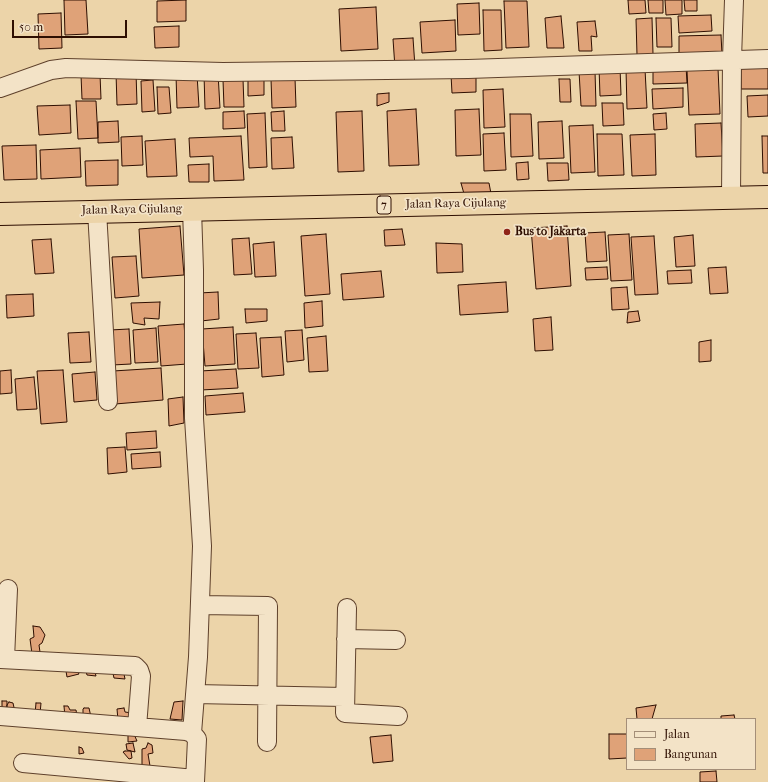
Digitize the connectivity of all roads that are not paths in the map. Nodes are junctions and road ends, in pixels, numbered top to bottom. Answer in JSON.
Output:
{"nodes":[{"id":1,"x":734,"y":0,"type":"edge"},
{"id":2,"x":732,"y":59,"type":"junction"},
{"id":3,"x":768,"y":59,"type":"edge"},
{"id":4,"x":0,"y":88,"type":"edge"},
{"id":5,"x":768,"y":197,"type":"edge"},
{"id":6,"x":731,"y":198,"type":"junction"},
{"id":7,"x":192,"y":209,"type":"junction"},
{"id":8,"x":97,"y":211,"type":"junction"},
{"id":9,"x":0,"y":214,"type":"edge"},
{"id":10,"x":108,"y":401,"type":"dead end"},
{"id":11,"x":8,"y":589,"type":"dead end"},
{"id":12,"x":200,"y":606,"type":"junction"},
{"id":13,"x":346,"y":608,"type":"dead end"},
{"id":14,"x":346,"y":639,"type":"junction"},
{"id":15,"x":396,"y":640,"type":"dead end"},
{"id":16,"x":3,"y":659,"type":"edge"},
{"id":17,"x":192,"y":694,"type":"junction"},
{"id":18,"x":268,"y":695,"type":"junction"},
{"id":19,"x":344,"y":697,"type":"junction"},
{"id":20,"x":0,"y":716,"type":"edge"},
{"id":21,"x":398,"y":716,"type":"dead end"},
{"id":22,"x":137,"y":727,"type":"junction"},
{"id":23,"x":189,"y":732,"type":"junction"},
{"id":24,"x":268,"y":742,"type":"dead end"},
{"id":25,"x":23,"y":763,"type":"dead end"},
{"id":26,"x":195,"y":781,"type":"edge"}],
"edges":[{"from":1,"to":2,"type":"street"},
{"from":2,"to":3,"type":"street"},
{"from":2,"to":4,"type":"street"},
{"from":2,"to":6,"type":"street"},
{"from":5,"to":6,"type":"highway","name":"Jalan Raya Cijulang","number":"7"},
{"from":6,"to":7,"type":"highway","name":"Jalan Raya Cijulang","number":"7"},
{"from":7,"to":8,"type":"highway","name":"Jalan Raya Cijulang","number":"7"},
{"from":7,"to":12,"type":"street"},
{"from":8,"to":9,"type":"highway","name":"Jalan Raya Cijulang","number":"7"},
{"from":8,"to":10,"type":"street"},
{"from":11,"to":16,"type":"street"},
{"from":12,"to":17,"type":"street"},
{"from":12,"to":18,"type":"street"},
{"from":13,"to":14,"type":"street"},
{"from":14,"to":15,"type":"street"},
{"from":14,"to":19,"type":"street"},
{"from":16,"to":22,"type":"street"},
{"from":17,"to":18,"type":"street"},
{"from":17,"to":23,"type":"street"},
{"from":18,"to":19,"type":"street"},
{"from":18,"to":24,"type":"street"},
{"from":19,"to":21,"type":"street"},
{"from":20,"to":22,"type":"street"},
{"from":22,"to":23,"type":"street"},
{"from":23,"to":26,"type":"street"},
{"from":25,"to":26,"type":"street"}]}
